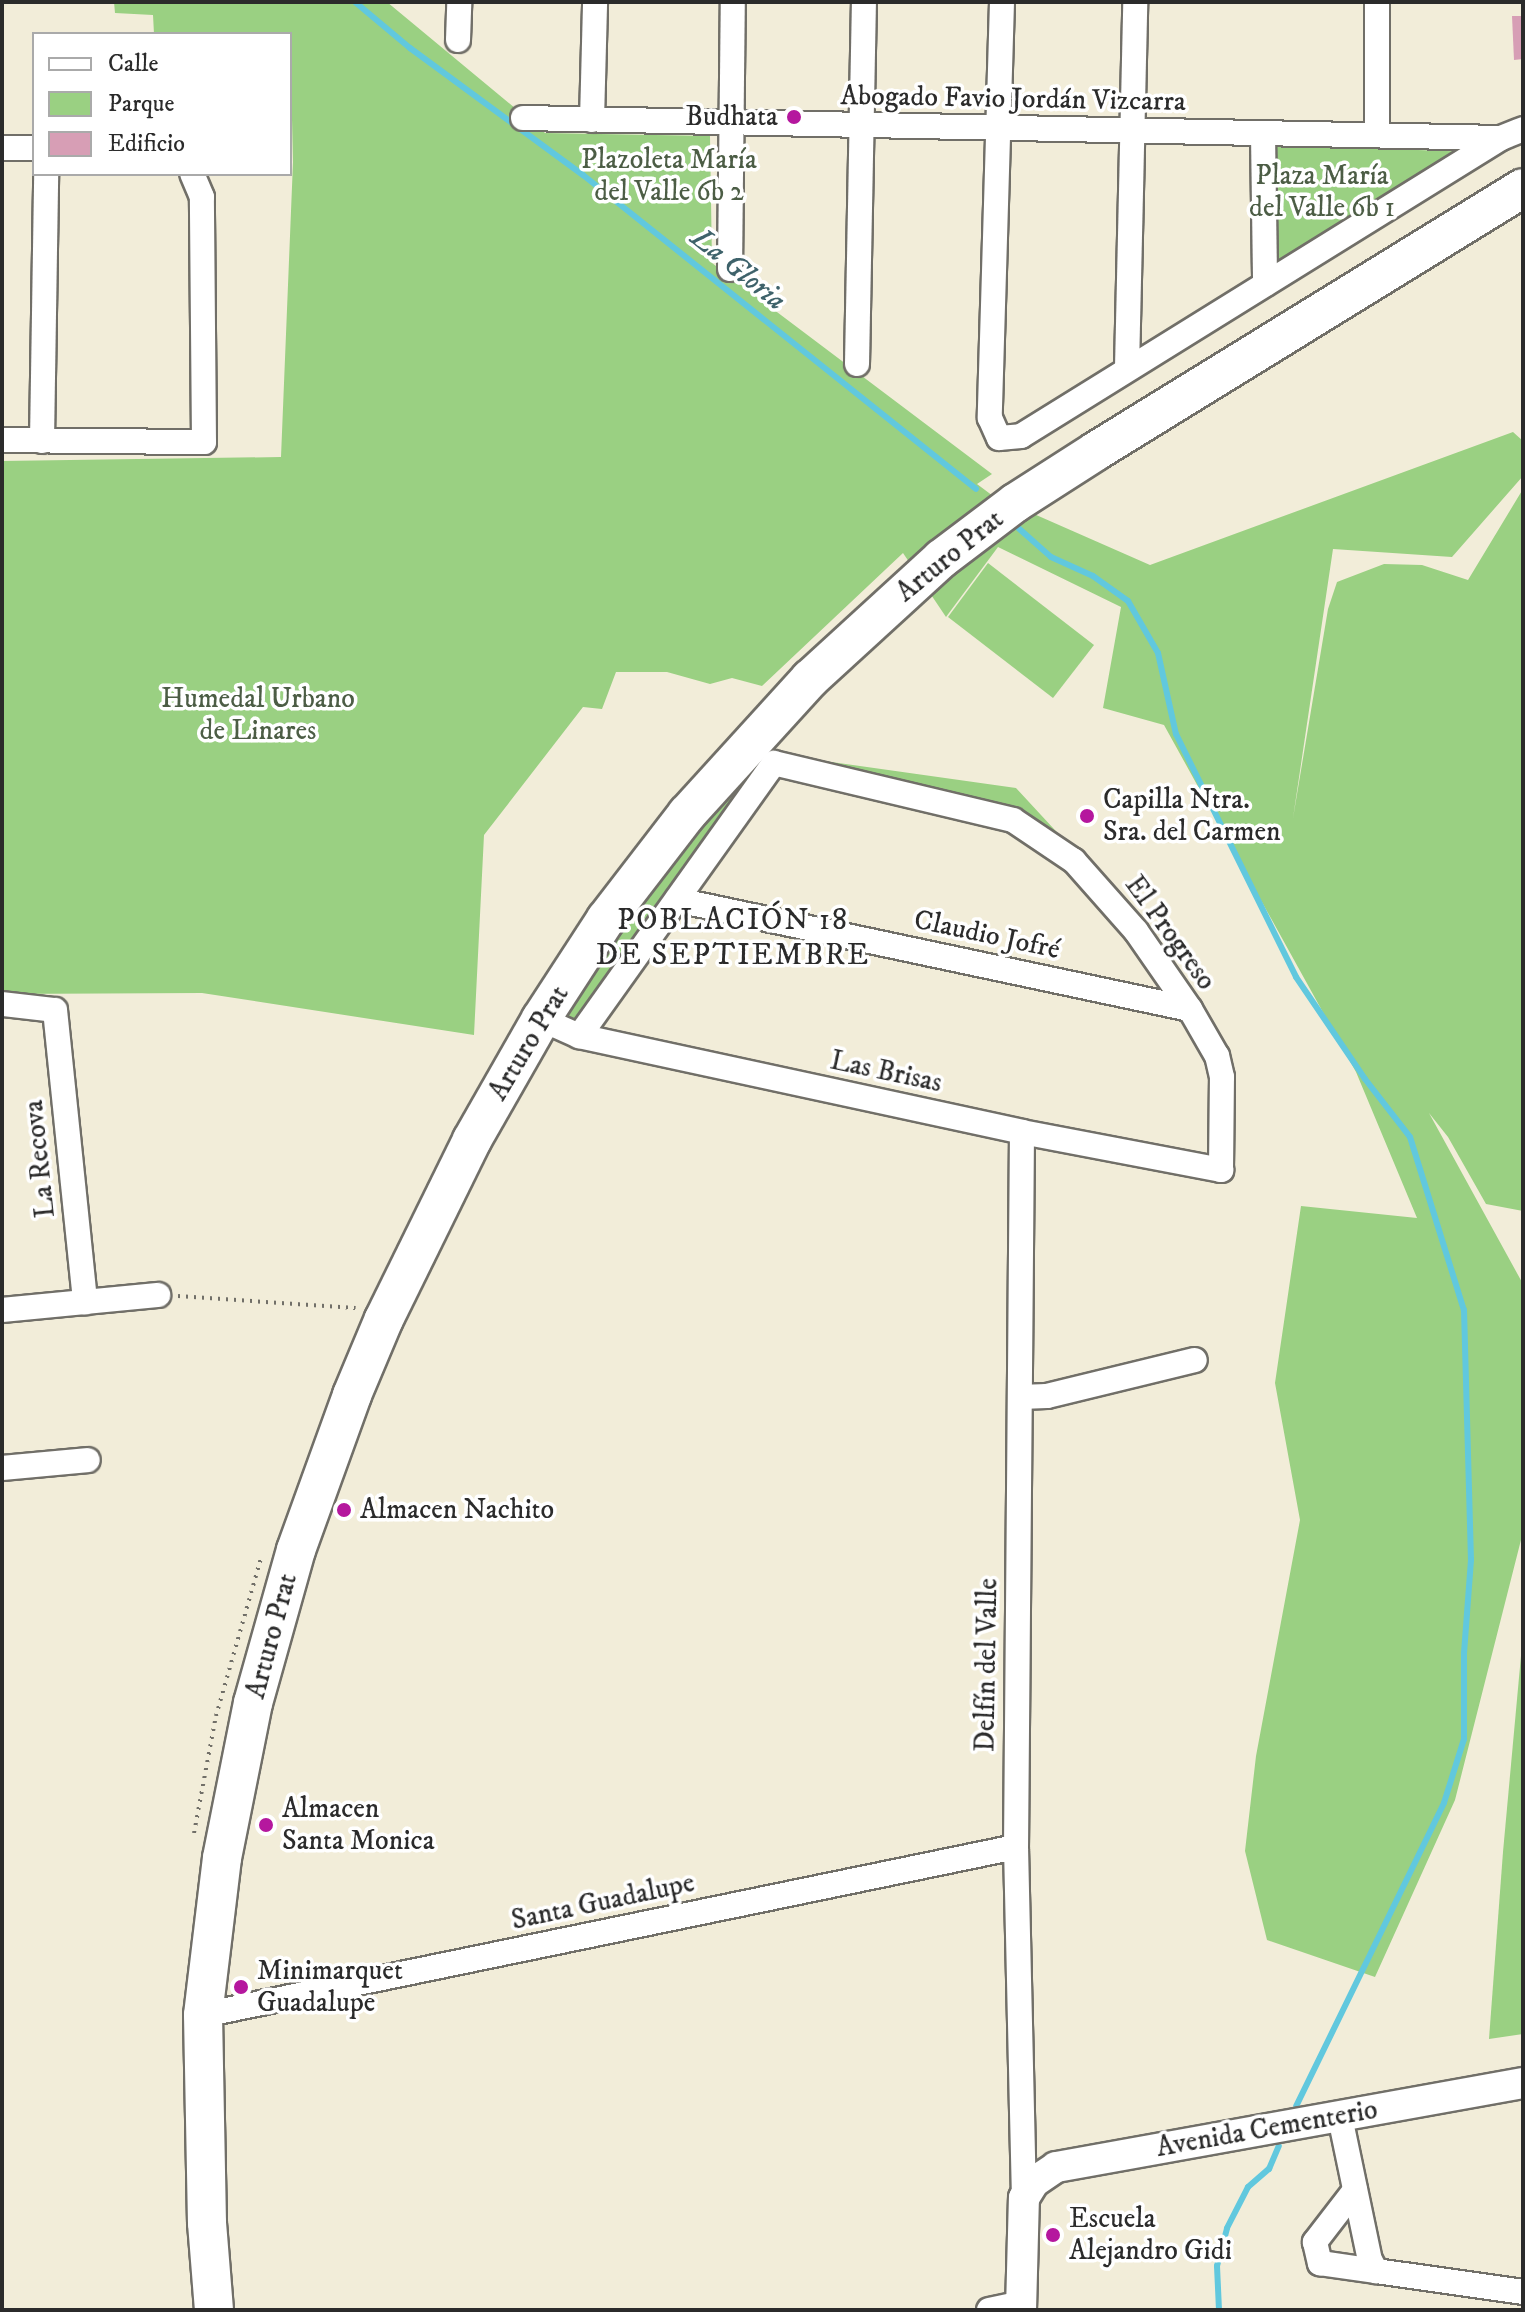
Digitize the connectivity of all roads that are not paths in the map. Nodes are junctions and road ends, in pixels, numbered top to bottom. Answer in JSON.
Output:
{"nodes":[{"id":1,"x":459,"y":2,"type":"edge"},
{"id":2,"x":595,"y":2,"type":"edge"},
{"id":3,"x":733,"y":2,"type":"edge"},
{"id":4,"x":864,"y":2,"type":"edge"},
{"id":5,"x":1002,"y":2,"type":"edge"},
{"id":6,"x":1135,"y":2,"type":"edge"},
{"id":7,"x":1377,"y":2,"type":"edge"},
{"id":8,"x":458,"y":40,"type":"dead end"},
{"id":9,"x":523,"y":118,"type":"dead end"},
{"id":10,"x":592,"y":120,"type":"junction"},
{"id":11,"x":731,"y":123,"type":"junction"},
{"id":12,"x":861,"y":126,"type":"junction"},
{"id":13,"x":999,"y":128,"type":"junction"},
{"id":14,"x":1131,"y":131,"type":"junction"},
{"id":15,"x":1263,"y":134,"type":"junction"},
{"id":16,"x":1512,"y":134,"type":"edge"},
{"id":17,"x":1377,"y":135,"type":"junction"},
{"id":18,"x":2,"y":148,"type":"edge"},
{"id":19,"x":32,"y":148,"type":"edge"},
{"id":20,"x":46,"y":176,"type":"edge"},
{"id":21,"x":193,"y":176,"type":"edge"},
{"id":22,"x":1523,"y":188,"type":"edge"},
{"id":23,"x":730,"y":269,"type":"dead end"},
{"id":24,"x":1265,"y":284,"type":"junction"},
{"id":25,"x":857,"y":364,"type":"dead end"},
{"id":26,"x":1127,"y":368,"type":"junction"},
{"id":27,"x":2,"y":440,"type":"edge"},
{"id":28,"x":42,"y":441,"type":"junction"},
{"id":29,"x":774,"y":763,"type":"joint"},
{"id":30,"x":677,"y":900,"type":"junction"},
{"id":31,"x":2,"y":1004,"type":"edge"},
{"id":32,"x":1190,"y":1009,"type":"junction"},
{"id":33,"x":541,"y":1019,"type":"junction"},
{"id":34,"x":579,"y":1036,"type":"junction"},
{"id":35,"x":1022,"y":1132,"type":"junction"},
{"id":36,"x":1221,"y":1170,"type":"joint"},
{"id":37,"x":158,"y":1295,"type":"road end"},
{"id":38,"x":85,"y":1302,"type":"junction"},
{"id":39,"x":2,"y":1310,"type":"edge"},
{"id":40,"x":1195,"y":1360,"type":"dead end"},
{"id":41,"x":1020,"y":1397,"type":"junction"},
{"id":42,"x":88,"y":1460,"type":"dead end"},
{"id":43,"x":2,"y":1468,"type":"edge"},
{"id":44,"x":1016,"y":1847,"type":"junction"},
{"id":45,"x":203,"y":2015,"type":"junction"},
{"id":46,"x":1523,"y":2083,"type":"edge"},
{"id":47,"x":1340,"y":2117,"type":"junction"},
{"id":48,"x":1355,"y":2190,"type":"junction"},
{"id":49,"x":1024,"y":2198,"type":"junction"},
{"id":50,"x":1376,"y":2271,"type":"junction"},
{"id":51,"x":1523,"y":2292,"type":"edge"},
{"id":52,"x":1022,"y":2306,"type":"edge"},
{"id":53,"x":214,"y":2310,"type":"edge"},
{"id":54,"x":989,"y":2310,"type":"edge"}],
"edges":[{"from":1,"to":8,"type":"street"},
{"from":2,"to":10,"type":"street"},
{"from":3,"to":11,"type":"street"},
{"from":4,"to":12,"type":"street"},
{"from":5,"to":13,"type":"street"},
{"from":6,"to":14,"type":"street"},
{"from":7,"to":17,"type":"street"},
{"from":9,"to":10,"type":"street","name":"Abogado Favio Jordán Vizcarra"},
{"from":10,"to":11,"type":"street","name":"Abogado Favio Jordán Vizcarra"},
{"from":11,"to":12,"type":"street","name":"Abogado Favio Jordán Vizcarra"},
{"from":11,"to":23,"type":"street"},
{"from":12,"to":13,"type":"street","name":"Abogado Favio Jordán Vizcarra"},
{"from":12,"to":25,"type":"street"},
{"from":13,"to":14,"type":"street","name":"Abogado Favio Jordán Vizcarra"},
{"from":13,"to":26,"type":"street"},
{"from":14,"to":15,"type":"street","name":"Abogado Favio Jordán Vizcarra"},
{"from":14,"to":26,"type":"street"},
{"from":15,"to":17,"type":"street","name":"Abogado Favio Jordán Vizcarra"},
{"from":15,"to":24,"type":"street"},
{"from":16,"to":17,"type":"street","name":"Abogado Favio Jordán Vizcarra"},
{"from":16,"to":24,"type":"street"},
{"from":18,"to":19,"type":"street"},
{"from":20,"to":28,"type":"street"},
{"from":21,"to":28,"type":"street"},
{"from":22,"to":33,"type":"main road","name":"Arturo Prat"},
{"from":24,"to":26,"type":"street"},
{"from":27,"to":28,"type":"street"},
{"from":29,"to":30,"type":"street","name":"Arturo Prat"},
{"from":29,"to":32,"type":"street","name":"El Progreso"},
{"from":30,"to":32,"type":"street","name":"Claudio Jofré"},
{"from":30,"to":34,"type":"street","name":"Arturo Prat"},
{"from":31,"to":38,"type":"street","name":"La Recova"},
{"from":32,"to":36,"type":"street","name":"El Progreso"},
{"from":33,"to":34,"type":"street","name":"Las Brisas"},
{"from":33,"to":45,"type":"main road","name":"Arturo Prat"},
{"from":34,"to":35,"type":"street","name":"Las Brisas"},
{"from":35,"to":36,"type":"street","name":"Las Brisas"},
{"from":35,"to":41,"type":"street","name":"Delfín del Valle"},
{"from":37,"to":38,"type":"street"},
{"from":38,"to":39,"type":"street"},
{"from":40,"to":41,"type":"street"},
{"from":41,"to":44,"type":"street","name":"Delfín del Valle"},
{"from":42,"to":43,"type":"street"},
{"from":44,"to":45,"type":"street","name":"Santa Guadalupe"},
{"from":44,"to":49,"type":"street","name":"Delfín del Valle"},
{"from":45,"to":53,"type":"main road","name":"Arturo Prat"},
{"from":46,"to":47,"type":"street","name":"Avenida Cementerio"},
{"from":47,"to":48,"type":"street"},
{"from":47,"to":49,"type":"street","name":"Avenida Cementerio"},
{"from":48,"to":50,"type":"street"},
{"from":48,"to":50,"type":"street"},
{"from":49,"to":52,"type":"street"},
{"from":50,"to":51,"type":"street"},
{"from":52,"to":54,"type":"street"}]}
